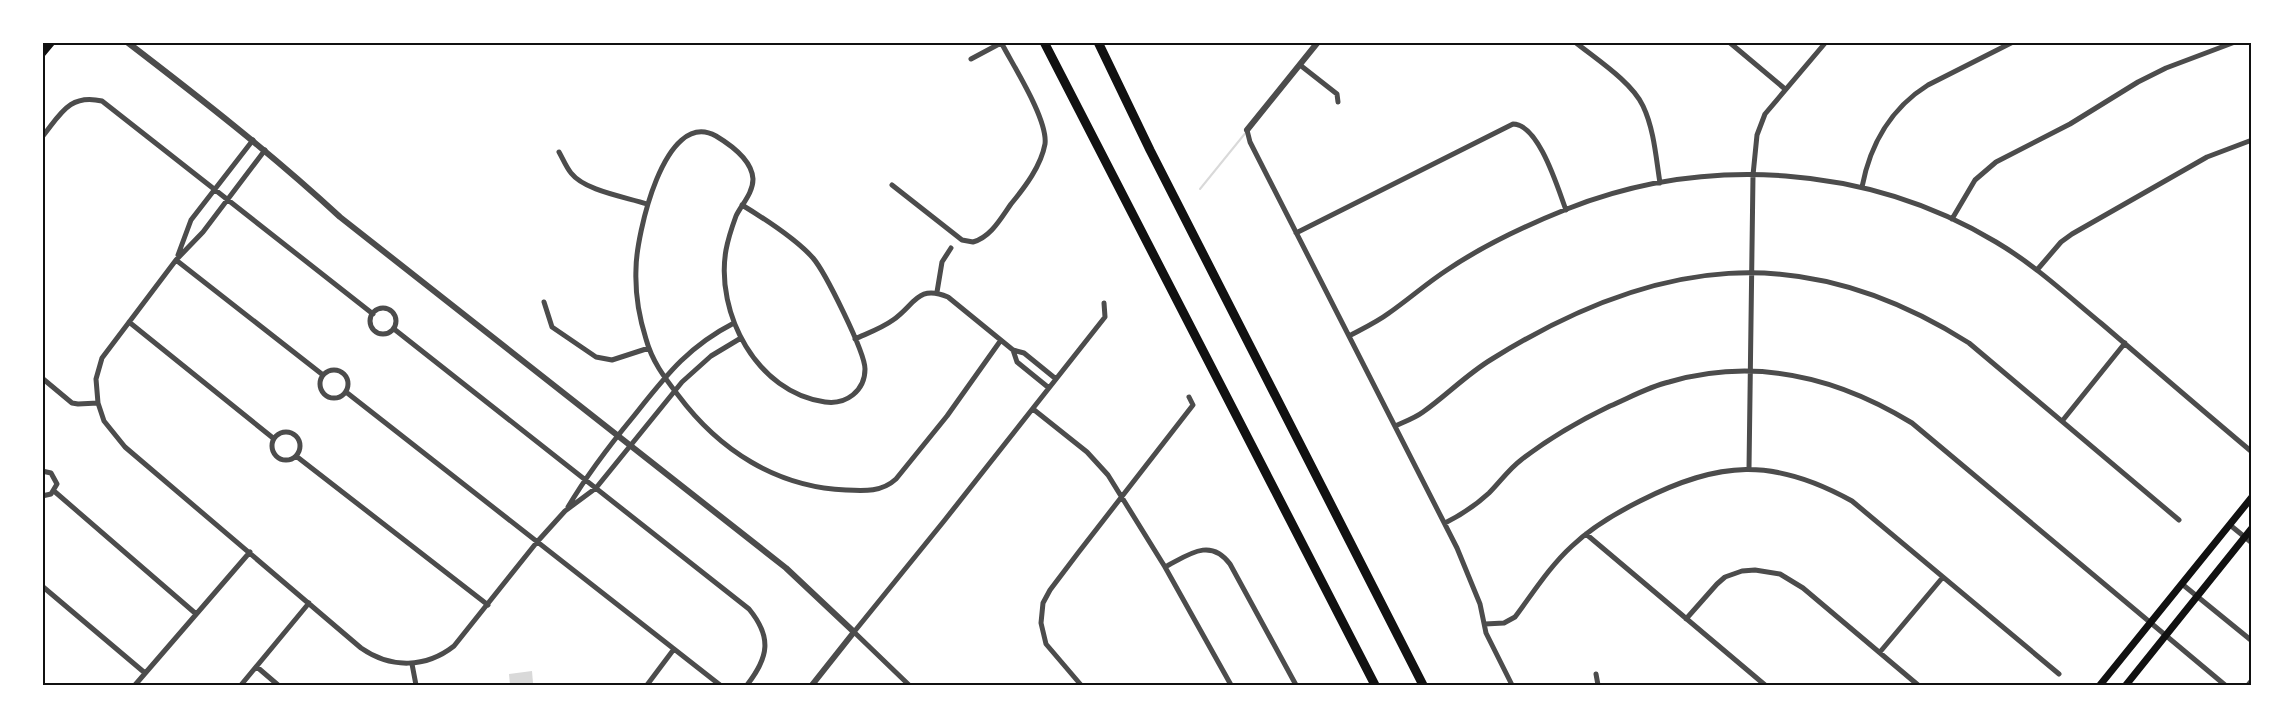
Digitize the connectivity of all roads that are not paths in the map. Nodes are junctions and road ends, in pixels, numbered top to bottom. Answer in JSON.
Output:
{"nodes":[{"id":1,"x":51,"y":42,"type":"edge"},
{"id":2,"x":127,"y":42,"type":"edge"},
{"id":3,"x":1044,"y":42,"type":"edge"},
{"id":4,"x":1098,"y":42,"type":"edge"},
{"id":5,"x":1318,"y":42,"type":"edge"},
{"id":6,"x":1575,"y":42,"type":"edge"},
{"id":7,"x":1729,"y":42,"type":"edge"},
{"id":8,"x":1826,"y":42,"type":"edge"},
{"id":9,"x":2013,"y":42,"type":"edge"},
{"id":10,"x":2235,"y":42,"type":"edge"},
{"id":11,"x":1001,"y":43,"type":"edge"},
{"id":12,"x":42,"y":54,"type":"edge"},
{"id":13,"x":971,"y":59,"type":"dead end"},
{"id":14,"x":1300,"y":64,"type":"junction"},
{"id":15,"x":1785,"y":89,"type":"junction"},
{"id":16,"x":1338,"y":102,"type":"dead end"},
{"id":17,"x":1248,"y":130,"type":"joint"},
{"id":18,"x":42,"y":137,"type":"edge"},
{"id":19,"x":253,"y":140,"type":"junction"},
{"id":20,"x":2252,"y":140,"type":"edge"},
{"id":21,"x":265,"y":150,"type":"junction"},
{"id":22,"x":559,"y":152,"type":"dead end"},
{"id":23,"x":1753,"y":175,"type":"junction"},
{"id":24,"x":1660,"y":183,"type":"junction"},
{"id":25,"x":892,"y":185,"type":"dead end"},
{"id":26,"x":1862,"y":187,"type":"junction"},
{"id":27,"x":216,"y":188,"type":"junction"},
{"id":28,"x":227,"y":198,"type":"junction"},
{"id":29,"x":647,"y":204,"type":"junction"},
{"id":30,"x":742,"y":205,"type":"junction"},
{"id":31,"x":1566,"y":210,"type":"junction"},
{"id":32,"x":1952,"y":219,"type":"junction"},
{"id":33,"x":1296,"y":233,"type":"junction"},
{"id":34,"x":951,"y":248,"type":"dead end"},
{"id":35,"x":176,"y":260,"type":"junction"},
{"id":36,"x":2037,"y":270,"type":"junction"},
{"id":37,"x":1752,"y":273,"type":"junction"},
{"id":38,"x":937,"y":292,"type":"junction"},
{"id":39,"x":544,"y":302,"type":"dead end"},
{"id":40,"x":1104,"y":303,"type":"dead end"},
{"id":41,"x":373,"y":314,"type":"junction"},
{"id":42,"x":129,"y":322,"type":"junction"},
{"id":43,"x":734,"y":323,"type":"junction"},
{"id":44,"x":394,"y":329,"type":"junction"},
{"id":45,"x":1348,"y":336,"type":"junction"},
{"id":46,"x":741,"y":338,"type":"junction"},
{"id":47,"x":855,"y":339,"type":"junction"},
{"id":48,"x":1001,"y":340,"type":"junction"},
{"id":49,"x":2125,"y":344,"type":"junction"},
{"id":50,"x":648,"y":348,"type":"junction"},
{"id":51,"x":1013,"y":350,"type":"junction"},
{"id":52,"x":1751,"y":372,"type":"junction"},
{"id":53,"x":323,"y":375,"type":"junction"},
{"id":54,"x":664,"y":377,"type":"junction"},
{"id":55,"x":42,"y":378,"type":"edge"},
{"id":56,"x":1056,"y":379,"type":"junction"},
{"id":57,"x":1049,"y":388,"type":"junction"},
{"id":58,"x":674,"y":391,"type":"junction"},
{"id":59,"x":346,"y":392,"type":"junction"},
{"id":60,"x":1189,"y":397,"type":"dead end"},
{"id":61,"x":98,"y":403,"type":"junction"},
{"id":62,"x":1033,"y":409,"type":"junction"},
{"id":63,"x":2063,"y":420,"type":"junction"},
{"id":64,"x":1395,"y":426,"type":"junction"},
{"id":65,"x":617,"y":436,"type":"junction"},
{"id":66,"x":273,"y":438,"type":"junction"},
{"id":67,"x":630,"y":446,"type":"junction"},
{"id":68,"x":2252,"y":452,"type":"edge"},
{"id":69,"x":296,"y":456,"type":"junction"},
{"id":70,"x":1749,"y":469,"type":"junction"},
{"id":71,"x":42,"y":471,"type":"edge"},
{"id":72,"x":584,"y":479,"type":"junction"},
{"id":73,"x":596,"y":488,"type":"junction"},
{"id":74,"x":54,"y":492,"type":"junction"},
{"id":75,"x":42,"y":496,"type":"edge"},
{"id":76,"x":1122,"y":496,"type":"junction"},
{"id":77,"x":2252,"y":497,"type":"edge"},
{"id":78,"x":565,"y":511,"type":"junction"},
{"id":79,"x":2179,"y":520,"type":"dead end"},
{"id":80,"x":1444,"y":523,"type":"junction"},
{"id":81,"x":2230,"y":525,"type":"junction"},
{"id":82,"x":2252,"y":528,"type":"edge"},
{"id":83,"x":1586,"y":534,"type":"junction"},
{"id":84,"x":2245,"y":537,"type":"junction"},
{"id":85,"x":537,"y":542,"type":"junction"},
{"id":86,"x":2252,"y":543,"type":"edge"},
{"id":87,"x":250,"y":552,"type":"junction"},
{"id":88,"x":1165,"y":567,"type":"junction"},
{"id":89,"x":1942,"y":577,"type":"junction"},
{"id":90,"x":2182,"y":584,"type":"junction"},
{"id":91,"x":42,"y":586,"type":"edge"},
{"id":92,"x":2197,"y":597,"type":"junction"},
{"id":93,"x":309,"y":603,"type":"junction"},
{"id":94,"x":488,"y":605,"type":"junction"},
{"id":95,"x":195,"y":613,"type":"junction"},
{"id":96,"x":1686,"y":619,"type":"junction"},
{"id":97,"x":1485,"y":624,"type":"junction"},
{"id":98,"x":2151,"y":624,"type":"junction"},
{"id":99,"x":854,"y":632,"type":"junction"},
{"id":100,"x":2166,"y":637,"type":"junction"},
{"id":101,"x":2252,"y":641,"type":"edge"},
{"id":102,"x":674,"y":649,"type":"junction"},
{"id":103,"x":1880,"y":652,"type":"junction"},
{"id":104,"x":412,"y":664,"type":"junction"},
{"id":105,"x":256,"y":666,"type":"junction"},
{"id":106,"x":144,"y":673,"type":"junction"},
{"id":107,"x":1596,"y":674,"type":"dead end"},
{"id":108,"x":2059,"y":674,"type":"dead end"},
{"id":109,"x":2252,"y":680,"type":"edge"},
{"id":110,"x":1230,"y":683,"type":"edge"},
{"id":111,"x":135,"y":685,"type":"edge"},
{"id":112,"x":241,"y":685,"type":"edge"},
{"id":113,"x":278,"y":685,"type":"edge"},
{"id":114,"x":416,"y":685,"type":"edge"},
{"id":115,"x":647,"y":685,"type":"edge"},
{"id":116,"x":720,"y":685,"type":"edge"},
{"id":117,"x":747,"y":685,"type":"edge"},
{"id":118,"x":812,"y":685,"type":"edge"},
{"id":119,"x":909,"y":685,"type":"edge"},
{"id":120,"x":1081,"y":685,"type":"edge"},
{"id":121,"x":1221,"y":685,"type":"edge"},
{"id":122,"x":1296,"y":685,"type":"edge"},
{"id":123,"x":1373,"y":685,"type":"edge"},
{"id":124,"x":1423,"y":685,"type":"edge"},
{"id":125,"x":1512,"y":685,"type":"edge"},
{"id":126,"x":1598,"y":685,"type":"edge"},
{"id":127,"x":1765,"y":685,"type":"edge"},
{"id":128,"x":1918,"y":685,"type":"edge"},
{"id":129,"x":2100,"y":685,"type":"edge"},
{"id":130,"x":2126,"y":685,"type":"edge"},
{"id":131,"x":2224,"y":685,"type":"edge"},
{"id":132,"x":2248,"y":685,"type":"edge"}],
"edges":[{"from":1,"to":12,"type":"main road"},
{"from":2,"to":19,"type":"street"},
{"from":3,"to":123,"type":"highway"},
{"from":4,"to":124,"type":"highway"},
{"from":5,"to":14,"type":"street"},
{"from":6,"to":24,"type":"street"},
{"from":7,"to":15,"type":"street"},
{"from":8,"to":15,"type":"street"},
{"from":9,"to":26,"type":"street"},
{"from":10,"to":32,"type":"street"},
{"from":11,"to":13,"type":"street"},
{"from":11,"to":25,"type":"street"},
{"from":14,"to":16,"type":"street"},
{"from":14,"to":17,"type":"street"},
{"from":15,"to":23,"type":"street"},
{"from":17,"to":33,"type":"street"},
{"from":18,"to":27,"type":"street"},
{"from":19,"to":21,"type":"street"},
{"from":19,"to":27,"type":"street"},
{"from":20,"to":36,"type":"street"},
{"from":21,"to":28,"type":"street"},
{"from":21,"to":65,"type":"street"},
{"from":22,"to":29,"type":"street"},
{"from":23,"to":24,"type":"street"},
{"from":23,"to":26,"type":"street"},
{"from":23,"to":37,"type":"street"},
{"from":24,"to":31,"type":"street"},
{"from":26,"to":32,"type":"street"},
{"from":27,"to":28,"type":"street"},
{"from":27,"to":35,"type":"street"},
{"from":28,"to":35,"type":"street"},
{"from":28,"to":41,"type":"street"},
{"from":29,"to":30,"type":"street"},
{"from":29,"to":50,"type":"street"},
{"from":30,"to":43,"type":"street"},
{"from":30,"to":47,"type":"street"},
{"from":31,"to":33,"type":"street"},
{"from":31,"to":45,"type":"street"},
{"from":32,"to":36,"type":"street"},
{"from":33,"to":45,"type":"street"},
{"from":34,"to":38,"type":"street"},
{"from":35,"to":42,"type":"street"},
{"from":35,"to":53,"type":"street"},
{"from":36,"to":49,"type":"street"},
{"from":37,"to":52,"type":"street"},
{"from":37,"to":63,"type":"street"},
{"from":37,"to":64,"type":"street"},
{"from":38,"to":47,"type":"street"},
{"from":38,"to":48,"type":"street"},
{"from":39,"to":50,"type":"street"},
{"from":40,"to":56,"type":"street"},
{"from":41,"to":44,"type":"street"},
{"from":41,"to":44,"type":"street"},
{"from":42,"to":61,"type":"street"},
{"from":42,"to":66,"type":"street"},
{"from":43,"to":46,"type":"street"},
{"from":43,"to":54,"type":"street"},
{"from":44,"to":72,"type":"street"},
{"from":45,"to":64,"type":"street"},
{"from":46,"to":47,"type":"street"},
{"from":46,"to":58,"type":"street"},
{"from":48,"to":51,"type":"street"},
{"from":48,"to":58,"type":"street"},
{"from":49,"to":63,"type":"street"},
{"from":49,"to":68,"type":"street"},
{"from":50,"to":54,"type":"street"},
{"from":51,"to":56,"type":"street"},
{"from":51,"to":57,"type":"street"},
{"from":52,"to":70,"type":"street"},
{"from":52,"to":80,"type":"street"},
{"from":52,"to":98,"type":"street"},
{"from":53,"to":59,"type":"street"},
{"from":53,"to":59,"type":"street"},
{"from":54,"to":58,"type":"street"},
{"from":54,"to":65,"type":"street"},
{"from":55,"to":61,"type":"street"},
{"from":56,"to":57,"type":"street"},
{"from":57,"to":62,"type":"street"},
{"from":58,"to":67,"type":"street"},
{"from":59,"to":85,"type":"street"},
{"from":60,"to":76,"type":"street"},
{"from":61,"to":87,"type":"street"},
{"from":62,"to":76,"type":"street"},
{"from":62,"to":99,"type":"street"},
{"from":63,"to":79,"type":"street"},
{"from":64,"to":80,"type":"street"},
{"from":65,"to":67,"type":"street"},
{"from":65,"to":72,"type":"street"},
{"from":66,"to":69,"type":"street"},
{"from":66,"to":69,"type":"street"},
{"from":67,"to":73,"type":"street"},
{"from":67,"to":99,"type":"street"},
{"from":69,"to":94,"type":"street"},
{"from":70,"to":83,"type":"street"},
{"from":70,"to":89,"type":"street"},
{"from":71,"to":74,"type":"street"},
{"from":72,"to":73,"type":"street"},
{"from":72,"to":78,"type":"street"},
{"from":73,"to":78,"type":"street"},
{"from":73,"to":117,"type":"street"},
{"from":74,"to":75,"type":"street"},
{"from":74,"to":95,"type":"street"},
{"from":76,"to":88,"type":"street"},
{"from":76,"to":120,"type":"street"},
{"from":77,"to":81,"type":"main road"},
{"from":78,"to":85,"type":"street"},
{"from":80,"to":97,"type":"street"},
{"from":81,"to":84,"type":"street"},
{"from":81,"to":90,"type":"main road"},
{"from":82,"to":84,"type":"main road"},
{"from":83,"to":96,"type":"street"},
{"from":83,"to":97,"type":"street"},
{"from":84,"to":86,"type":"street"},
{"from":84,"to":92,"type":"main road"},
{"from":85,"to":94,"type":"street"},
{"from":85,"to":102,"type":"street"},
{"from":87,"to":93,"type":"street"},
{"from":87,"to":95,"type":"street"},
{"from":88,"to":110,"type":"street"},
{"from":88,"to":122,"type":"street"},
{"from":89,"to":103,"type":"street"},
{"from":89,"to":108,"type":"street"},
{"from":90,"to":92,"type":"street"},
{"from":90,"to":98,"type":"main road"},
{"from":91,"to":106,"type":"street"},
{"from":92,"to":100,"type":"main road"},
{"from":92,"to":101,"type":"street"},
{"from":93,"to":104,"type":"street"},
{"from":93,"to":105,"type":"street"},
{"from":94,"to":104,"type":"street"},
{"from":95,"to":106,"type":"street"},
{"from":96,"to":103,"type":"street"},
{"from":96,"to":127,"type":"street"},
{"from":97,"to":125,"type":"street"},
{"from":98,"to":100,"type":"street"},
{"from":98,"to":129,"type":"main road"},
{"from":99,"to":118,"type":"street"},
{"from":99,"to":119,"type":"street"},
{"from":100,"to":130,"type":"main road"},
{"from":100,"to":131,"type":"street"},
{"from":102,"to":115,"type":"street"},
{"from":102,"to":116,"type":"street"},
{"from":103,"to":128,"type":"street"},
{"from":104,"to":114,"type":"street"},
{"from":105,"to":112,"type":"street"},
{"from":105,"to":113,"type":"street"},
{"from":106,"to":111,"type":"street"},
{"from":107,"to":126,"type":"street"},
{"from":109,"to":132,"type":"street"},
{"from":110,"to":121,"type":"street"}]}
